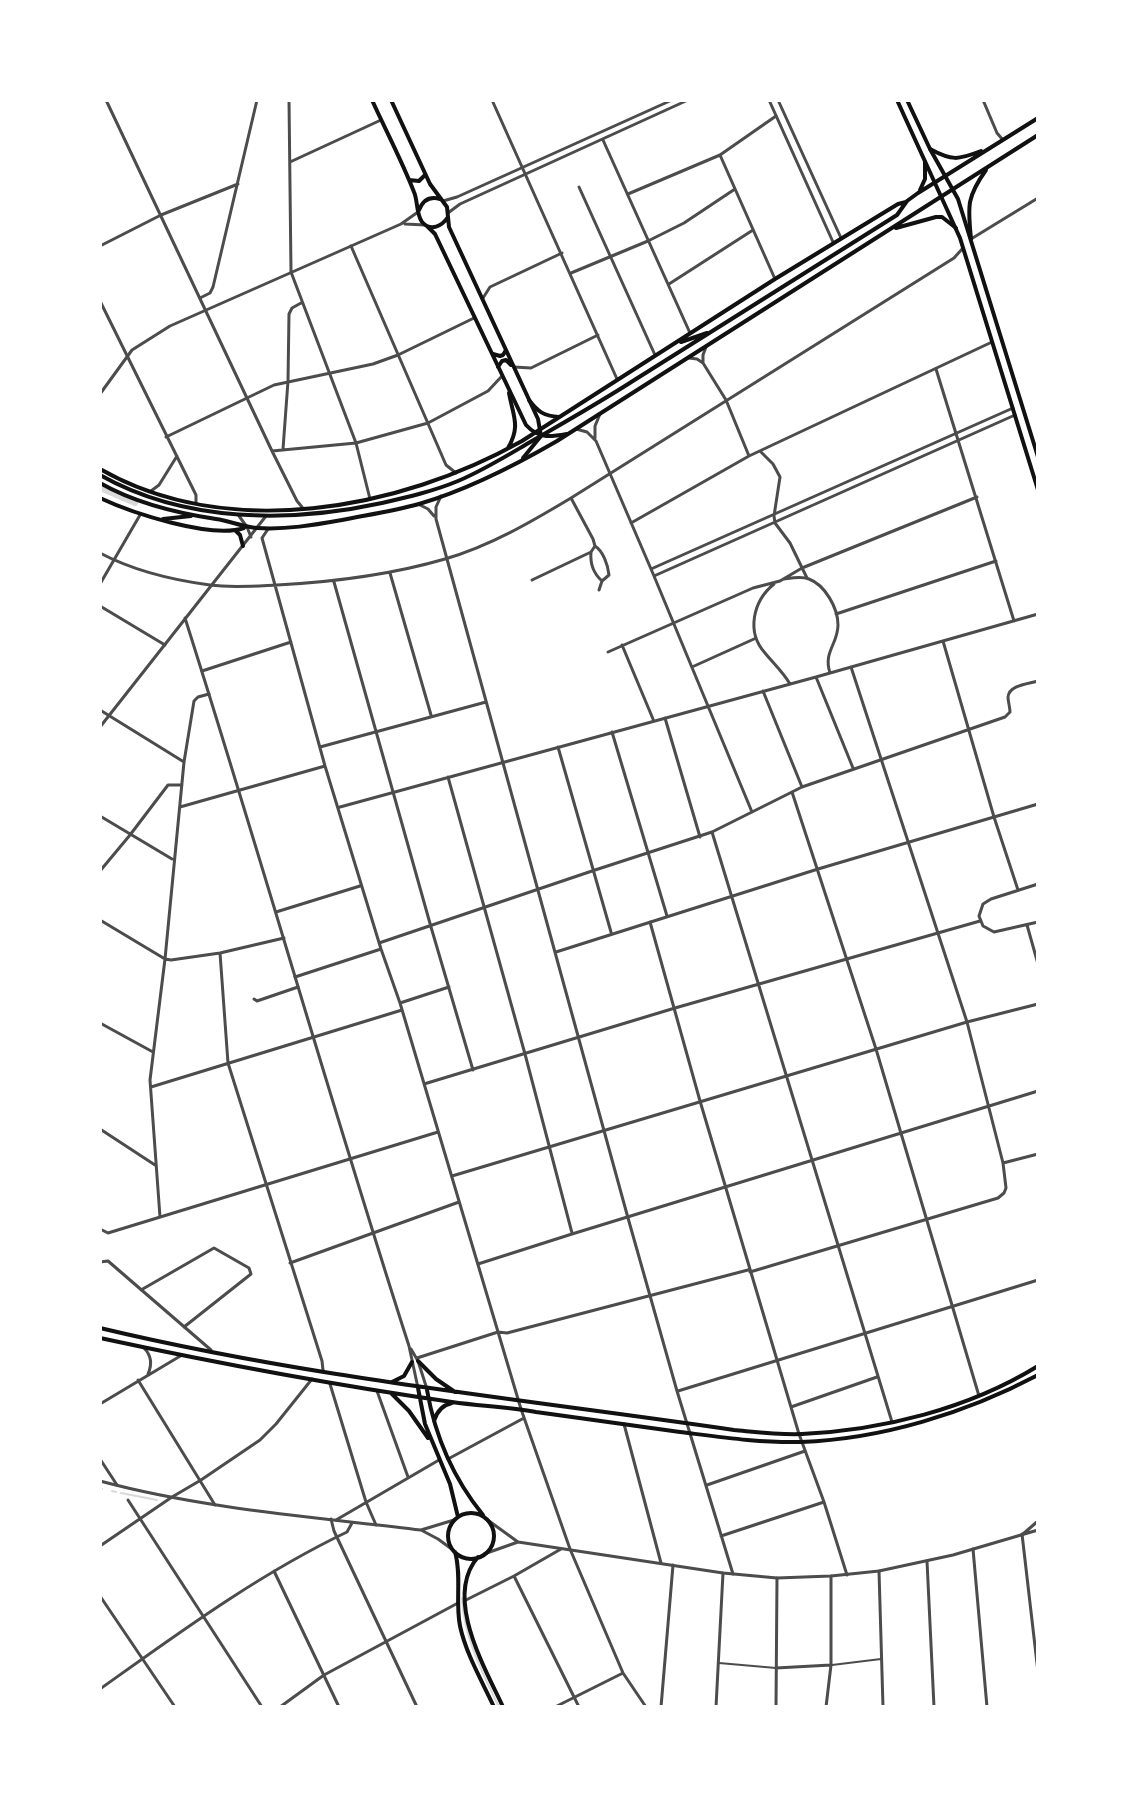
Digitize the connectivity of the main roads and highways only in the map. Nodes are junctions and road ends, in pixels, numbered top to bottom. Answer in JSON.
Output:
{"nodes":[{"id":1,"x":372,"y":100,"type":"edge"},
{"id":2,"x":391,"y":100,"type":"edge"},
{"id":3,"x":897,"y":100,"type":"edge"},
{"id":4,"x":907,"y":100,"type":"edge"},
{"id":5,"x":1038,"y":118,"type":"edge"},
{"id":6,"x":1038,"y":135,"type":"edge"},
{"id":7,"x":991,"y":147,"type":"junction"},
{"id":8,"x":930,"y":149,"type":"junction"},
{"id":9,"x":925,"y":162,"type":"junction"},
{"id":10,"x":989,"y":166,"type":"junction"},
{"id":11,"x":425,"y":175,"type":"junction"},
{"id":12,"x":946,"y":176,"type":"junction"},
{"id":13,"x":409,"y":180,"type":"junction"},
{"id":14,"x":935,"y":183,"type":"junction"},
{"id":15,"x":953,"y":190,"type":"junction"},
{"id":16,"x":918,"y":193,"type":"junction"},
{"id":17,"x":942,"y":197,"type":"junction"},
{"id":18,"x":443,"y":201,"type":"junction"},
{"id":19,"x":907,"y":201,"type":"junction"},
{"id":20,"x":418,"y":211,"type":"junction"},
{"id":21,"x":448,"y":214,"type":"junction"},
{"id":22,"x":426,"y":225,"type":"junction"},
{"id":23,"x":956,"y":228,"type":"junction"},
{"id":24,"x":890,"y":230,"type":"junction"},
{"id":25,"x":971,"y":239,"type":"junction"},
{"id":26,"x":457,"y":244,"type":"junction"},
{"id":27,"x":442,"y":250,"type":"junction"},
{"id":28,"x":716,"y":329,"type":"junction"},
{"id":29,"x":480,"y":331,"type":"junction"},
{"id":30,"x":671,"y":345,"type":"junction"},
{"id":31,"x":506,"y":350,"type":"junction"},
{"id":32,"x":498,"y":367,"type":"junction"},
{"id":33,"x":522,"y":384,"type":"junction"},
{"id":34,"x":509,"y":393,"type":"junction"},
{"id":35,"x":529,"y":400,"type":"junction"},
{"id":36,"x":561,"y":417,"type":"junction"},
{"id":37,"x":541,"y":429,"type":"junction"},
{"id":38,"x":535,"y":433,"type":"junction"},
{"id":39,"x":567,"y":434,"type":"junction"},
{"id":40,"x":541,"y":436,"type":"junction"},
{"id":41,"x":506,"y":450,"type":"junction"},
{"id":42,"x":1038,"y":457,"type":"edge"},
{"id":43,"x":499,"y":460,"type":"junction"},
{"id":44,"x":521,"y":460,"type":"junction"},
{"id":45,"x":100,"y":469,"type":"edge"},
{"id":46,"x":100,"y":475,"type":"edge"},
{"id":47,"x":128,"y":482,"type":"junction"},
{"id":48,"x":100,"y":483,"type":"edge"},
{"id":49,"x":1038,"y":490,"type":"edge"},
{"id":50,"x":146,"y":496,"type":"junction"},
{"id":51,"x":100,"y":498,"type":"edge"},
{"id":52,"x":195,"y":516,"type":"junction"},
{"id":53,"x":157,"y":519,"type":"junction"},
{"id":54,"x":247,"y":527,"type":"junction"},
{"id":55,"x":236,"y":531,"type":"junction"},
{"id":56,"x":243,"y":546,"type":"road end"},
{"id":57,"x":100,"y":1328,"type":"edge"},
{"id":58,"x":100,"y":1338,"type":"edge"},
{"id":59,"x":248,"y":1359,"type":"junction"},
{"id":60,"x":231,"y":1364,"type":"junction"},
{"id":61,"x":277,"y":1364,"type":"junction"},
{"id":62,"x":1038,"y":1366,"type":"edge"},
{"id":63,"x":261,"y":1370,"type":"junction"},
{"id":64,"x":1038,"y":1374,"type":"edge"},
{"id":65,"x":390,"y":1383,"type":"junction"},
{"id":66,"x":418,"y":1388,"type":"junction"},
{"id":67,"x":427,"y":1389,"type":"junction"},
{"id":68,"x":389,"y":1391,"type":"junction"},
{"id":69,"x":457,"y":1393,"type":"junction"},
{"id":70,"x":419,"y":1396,"type":"junction"},
{"id":71,"x":979,"y":1396,"type":"junction"},
{"id":72,"x":428,"y":1398,"type":"junction"},
{"id":73,"x":455,"y":1402,"type":"junction"},
{"id":74,"x":957,"y":1403,"type":"junction"},
{"id":75,"x":967,"y":1407,"type":"junction"},
{"id":76,"x":581,"y":1409,"type":"junction"},
{"id":77,"x":559,"y":1415,"type":"junction"},
{"id":78,"x":621,"y":1415,"type":"junction"},
{"id":79,"x":943,"y":1415,"type":"junction"},
{"id":80,"x":591,"y":1420,"type":"junction"},
{"id":81,"x":671,"y":1422,"type":"junction"},
{"id":82,"x":434,"y":1423,"type":"junction"},
{"id":83,"x":710,"y":1427,"type":"junction"},
{"id":84,"x":671,"y":1431,"type":"junction"},
{"id":85,"x":709,"y":1436,"type":"junction"},
{"id":86,"x":432,"y":1444,"type":"junction"},
{"id":87,"x":484,"y":1517,"type":"junction"},
{"id":88,"x":456,"y":1518,"type":"junction"},
{"id":89,"x":454,"y":1551,"type":"junction"},
{"id":90,"x":478,"y":1557,"type":"junction"},
{"id":91,"x":494,"y":1707,"type":"edge"},
{"id":92,"x":503,"y":1707,"type":"edge"}],
"edges":[{"from":1,"to":13,"type":"main road"},
{"from":2,"to":11,"type":"main road"},
{"from":3,"to":9,"type":"main road"},
{"from":4,"to":8,"type":"main road"},
{"from":5,"to":7,"type":"main road"},
{"from":6,"to":10,"type":"main road"},
{"from":7,"to":8,"type":"main road"},
{"from":7,"to":12,"type":"main road"},
{"from":8,"to":12,"type":"main road"},
{"from":9,"to":14,"type":"main road"},
{"from":9,"to":16,"type":"main road"},
{"from":10,"to":15,"type":"main road"},
{"from":10,"to":25,"type":"main road"},
{"from":11,"to":13,"type":"main road"},
{"from":11,"to":18,"type":"main road"},
{"from":12,"to":14,"type":"main road"},
{"from":12,"to":15,"type":"main road"},
{"from":13,"to":20,"type":"main road"},
{"from":14,"to":16,"type":"main road"},
{"from":14,"to":17,"type":"main road"},
{"from":15,"to":17,"type":"main road"},
{"from":15,"to":25,"type":"main road"},
{"from":16,"to":19,"type":"main road"},
{"from":17,"to":23,"type":"main road"},
{"from":17,"to":24,"type":"main road"},
{"from":18,"to":20,"type":"main road"},
{"from":18,"to":21,"type":"main road"},
{"from":19,"to":28,"type":"main road"},
{"from":19,"to":30,"type":"main road"},
{"from":20,"to":22,"type":"main road"},
{"from":21,"to":22,"type":"main road"},
{"from":21,"to":26,"type":"main road"},
{"from":22,"to":27,"type":"main road"},
{"from":23,"to":24,"type":"main road"},
{"from":23,"to":49,"type":"main road"},
{"from":24,"to":39,"type":"main road"},
{"from":25,"to":42,"type":"main road"},
{"from":26,"to":27,"type":"main road"},
{"from":26,"to":31,"type":"main road"},
{"from":27,"to":29,"type":"main road"},
{"from":28,"to":30,"type":"main road"},
{"from":28,"to":40,"type":"main road"},
{"from":29,"to":31,"type":"main road"},
{"from":29,"to":32,"type":"main road"},
{"from":30,"to":36,"type":"main road"},
{"from":31,"to":33,"type":"main road"},
{"from":32,"to":33,"type":"main road"},
{"from":32,"to":34,"type":"main road"},
{"from":33,"to":35,"type":"main road"},
{"from":34,"to":38,"type":"main road"},
{"from":34,"to":41,"type":"main road"},
{"from":35,"to":36,"type":"main road"},
{"from":35,"to":37,"type":"main road"},
{"from":36,"to":37,"type":"main road"},
{"from":37,"to":38,"type":"main road"},
{"from":37,"to":40,"type":"main road"},
{"from":38,"to":40,"type":"main road"},
{"from":38,"to":41,"type":"main road"},
{"from":39,"to":40,"type":"main road"},
{"from":39,"to":44,"type":"main road"},
{"from":40,"to":43,"type":"main road"},
{"from":40,"to":44,"type":"main road"},
{"from":41,"to":43,"type":"main road"},
{"from":41,"to":47,"type":"main road"},
{"from":43,"to":50,"type":"main road"},
{"from":44,"to":54,"type":"main road"},
{"from":45,"to":47,"type":"main road"},
{"from":46,"to":50,"type":"main road"},
{"from":47,"to":50,"type":"main road"},
{"from":48,"to":52,"type":"main road"},
{"from":51,"to":53,"type":"main road"},
{"from":52,"to":53,"type":"main road"},
{"from":52,"to":54,"type":"main road"},
{"from":53,"to":55,"type":"main road"},
{"from":54,"to":55,"type":"main road"},
{"from":55,"to":56,"type":"main road"},
{"from":57,"to":59,"type":"main road"},
{"from":58,"to":60,"type":"main road"},
{"from":59,"to":60,"type":"main road"},
{"from":59,"to":61,"type":"main road"},
{"from":60,"to":63,"type":"main road"},
{"from":61,"to":63,"type":"main road"},
{"from":61,"to":65,"type":"main road"},
{"from":62,"to":71,"type":"main road"},
{"from":63,"to":68,"type":"main road"},
{"from":64,"to":75,"type":"main road"},
{"from":65,"to":66,"type":"main road"},
{"from":65,"to":69,"type":"main road"},
{"from":66,"to":67,"type":"main road"},
{"from":66,"to":70,"type":"main road"},
{"from":67,"to":69,"type":"main road"},
{"from":67,"to":72,"type":"main road"},
{"from":68,"to":70,"type":"main road"},
{"from":68,"to":86,"type":"main road"},
{"from":69,"to":76,"type":"main road"},
{"from":70,"to":72,"type":"main road"},
{"from":70,"to":86,"type":"main road"},
{"from":71,"to":74,"type":"main road"},
{"from":71,"to":75,"type":"main road"},
{"from":72,"to":73,"type":"main road"},
{"from":72,"to":82,"type":"main road"},
{"from":73,"to":77,"type":"main road"},
{"from":73,"to":82,"type":"main road"},
{"from":74,"to":79,"type":"main road"},
{"from":74,"to":83,"type":"main road"},
{"from":75,"to":79,"type":"main road"},
{"from":76,"to":77,"type":"main road"},
{"from":76,"to":78,"type":"main road"},
{"from":77,"to":80,"type":"main road"},
{"from":78,"to":80,"type":"main road"},
{"from":78,"to":81,"type":"main road"},
{"from":79,"to":85,"type":"main road"},
{"from":80,"to":84,"type":"main road"},
{"from":81,"to":83,"type":"main road"},
{"from":81,"to":84,"type":"main road"},
{"from":82,"to":87,"type":"main road"},
{"from":83,"to":85,"type":"main road"},
{"from":84,"to":85,"type":"main road"},
{"from":86,"to":88,"type":"main road"},
{"from":87,"to":88,"type":"main road"},
{"from":87,"to":90,"type":"main road"},
{"from":88,"to":89,"type":"main road"},
{"from":89,"to":90,"type":"main road"},
{"from":89,"to":91,"type":"main road"},
{"from":90,"to":92,"type":"main road"}]}
